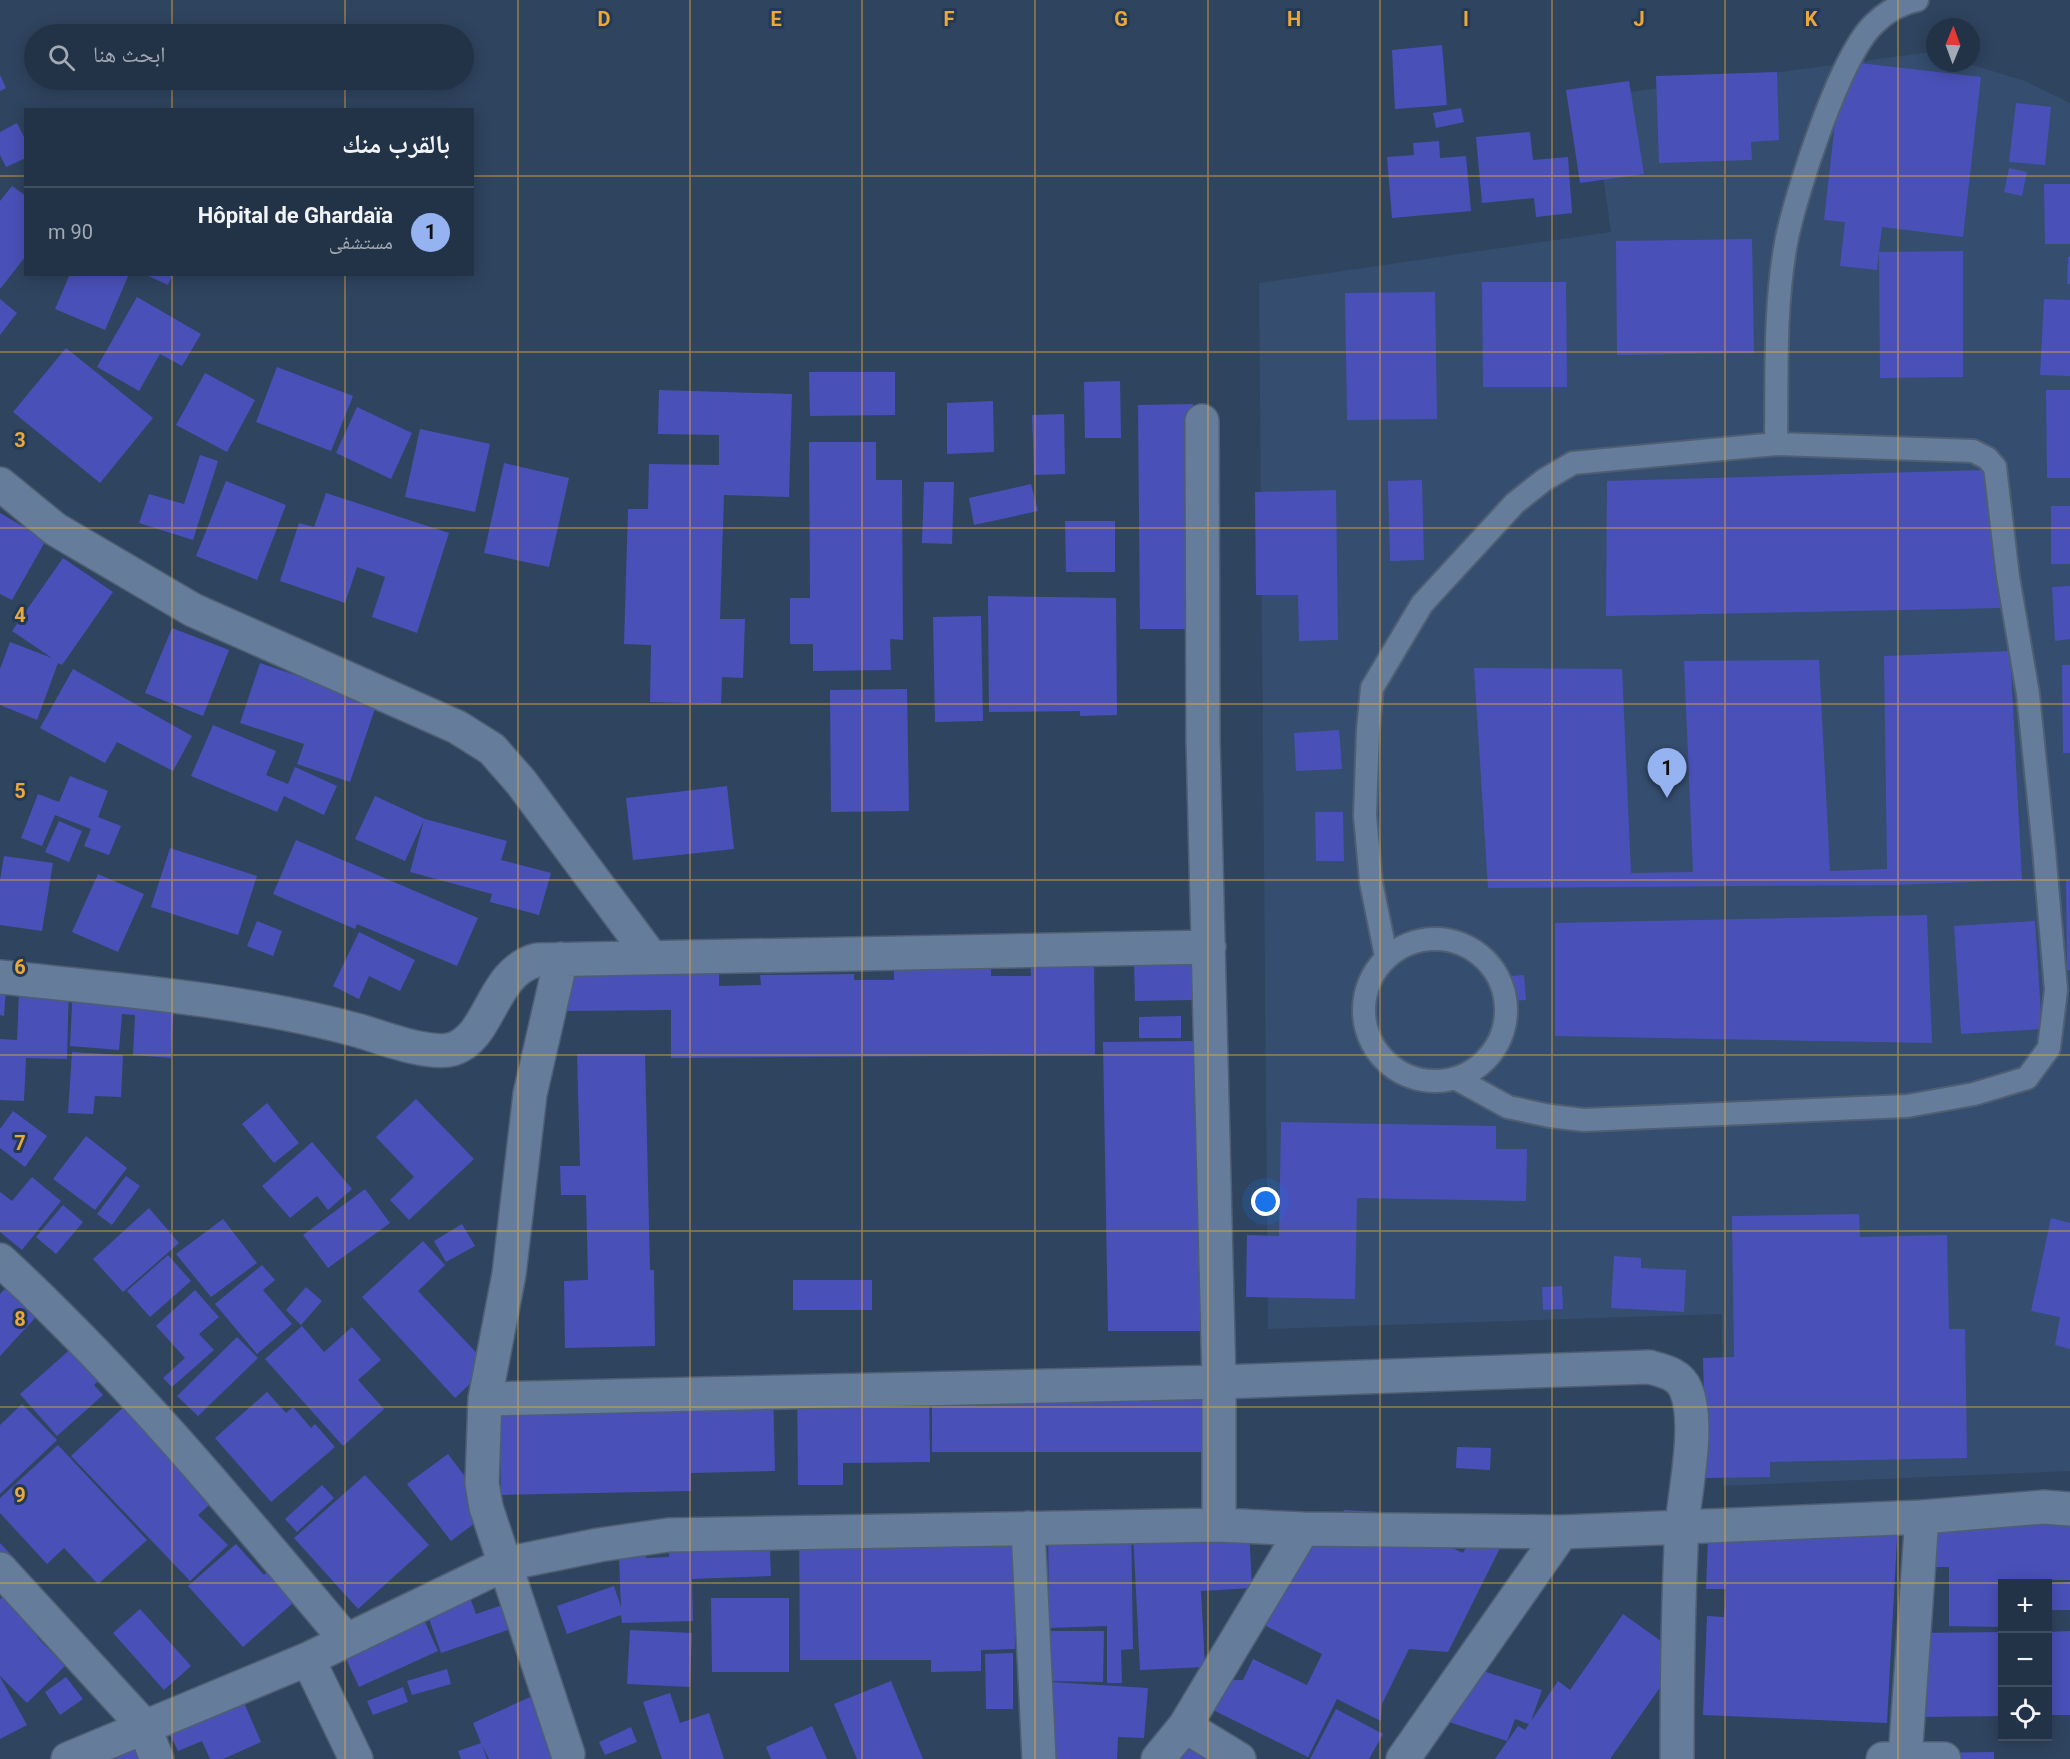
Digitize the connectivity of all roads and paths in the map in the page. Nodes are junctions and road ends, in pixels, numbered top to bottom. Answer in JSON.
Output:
{"nodes":[{"id":1,"x":1917,"y":0,"type":"edge"},
{"id":2,"x":1202,"y":421,"type":"dead end"},
{"id":3,"x":1776,"y":444,"type":"junction"},
{"id":4,"x":0,"y":484,"type":"edge"},
{"id":5,"x":1209,"y":947,"type":"junction"},
{"id":6,"x":1386,"y":956,"type":"junction"},
{"id":7,"x":651,"y":957,"type":"junction"},
{"id":8,"x":561,"y":959,"type":"junction"},
{"id":9,"x":0,"y":977,"type":"edge"},
{"id":10,"x":1457,"y":1079,"type":"junction"},
{"id":11,"x":0,"y":1260,"type":"edge"},
{"id":12,"x":1219,"y":1382,"type":"junction"},
{"id":13,"x":485,"y":1399,"type":"junction"},
{"id":14,"x":2070,"y":1509,"type":"edge"},
{"id":15,"x":1922,"y":1517,"type":"junction"},
{"id":16,"x":1219,"y":1525,"type":"junction"},
{"id":17,"x":1682,"y":1526,"type":"junction"},
{"id":18,"x":1028,"y":1528,"type":"junction"},
{"id":19,"x":1303,"y":1529,"type":"junction"},
{"id":20,"x":1562,"y":1532,"type":"junction"},
{"id":21,"x":505,"y":1564,"type":"junction"},
{"id":22,"x":0,"y":1569,"type":"edge"},
{"id":23,"x":346,"y":1640,"type":"junction"},
{"id":24,"x":308,"y":1659,"type":"junction"},
{"id":25,"x":144,"y":1726,"type":"junction"},
{"id":26,"x":1185,"y":1726,"type":"junction"},
{"id":27,"x":568,"y":1754,"type":"dead end"},
{"id":28,"x":1674,"y":1755,"type":"edge"},
{"id":29,"x":1898,"y":1758,"type":"edge"},
{"id":30,"x":68,"y":1759,"type":"edge"},
{"id":31,"x":157,"y":1759,"type":"edge"},
{"id":32,"x":356,"y":1759,"type":"edge"},
{"id":33,"x":1039,"y":1759,"type":"edge"},
{"id":34,"x":1158,"y":1759,"type":"edge"},
{"id":35,"x":1239,"y":1759,"type":"edge"},
{"id":36,"x":1403,"y":1759,"type":"edge"},
{"id":37,"x":1944,"y":1759,"type":"edge"}],
"edges":[{"from":1,"to":3,"type":"lane"},
{"from":2,"to":5,"type":"street"},
{"from":3,"to":6,"type":"lane"},
{"from":3,"to":10,"type":"lane"},
{"from":4,"to":7,"type":"street"},
{"from":5,"to":7,"type":"street"},
{"from":5,"to":12,"type":"street"},
{"from":6,"to":10,"type":"lane"},
{"from":6,"to":10,"type":"lane"},
{"from":7,"to":8,"type":"street"},
{"from":8,"to":9,"type":"street"},
{"from":8,"to":13,"type":"street"},
{"from":11,"to":23,"type":"street"},
{"from":12,"to":13,"type":"street"},
{"from":12,"to":16,"type":"street"},
{"from":12,"to":17,"type":"street"},
{"from":13,"to":21,"type":"street"},
{"from":14,"to":15,"type":"street"},
{"from":15,"to":17,"type":"street"},
{"from":15,"to":29,"type":"street"},
{"from":16,"to":18,"type":"street"},
{"from":16,"to":19,"type":"street"},
{"from":17,"to":20,"type":"street"},
{"from":17,"to":28,"type":"street"},
{"from":18,"to":21,"type":"street"},
{"from":18,"to":33,"type":"street"},
{"from":19,"to":20,"type":"street"},
{"from":19,"to":26,"type":"street"},
{"from":20,"to":36,"type":"street"},
{"from":21,"to":23,"type":"street"},
{"from":21,"to":27,"type":"street"},
{"from":22,"to":25,"type":"street"},
{"from":23,"to":24,"type":"street"},
{"from":24,"to":25,"type":"street"},
{"from":24,"to":32,"type":"street"},
{"from":25,"to":30,"type":"street"},
{"from":25,"to":31,"type":"street"},
{"from":26,"to":34,"type":"street"},
{"from":26,"to":35,"type":"street"},
{"from":29,"to":37,"type":"street"}]}
